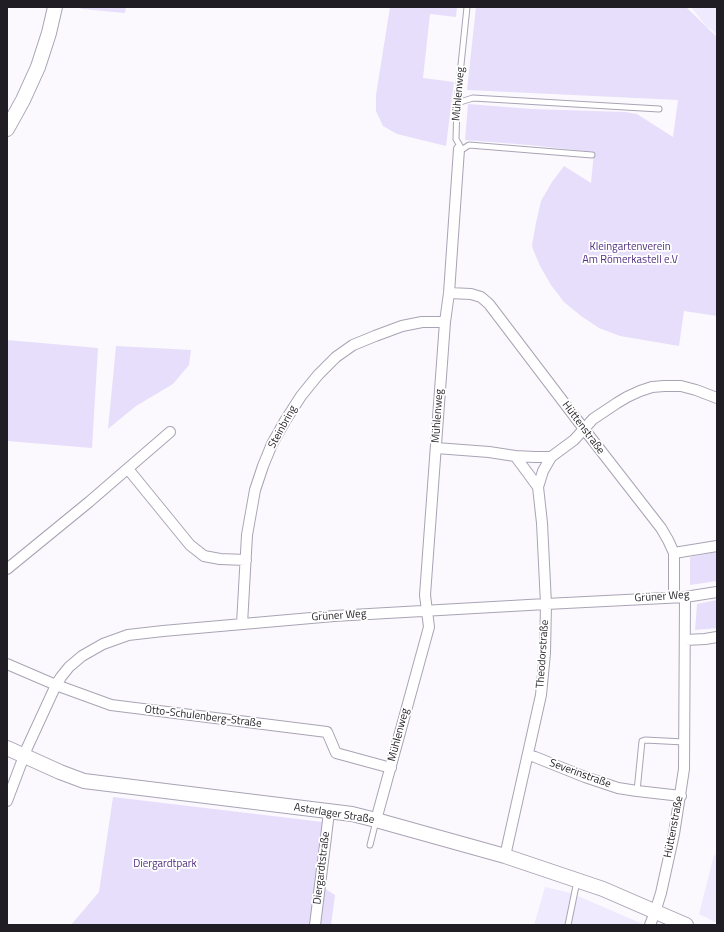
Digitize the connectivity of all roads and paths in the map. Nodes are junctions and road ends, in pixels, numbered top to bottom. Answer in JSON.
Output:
{"nodes":[{"id":1,"x":55,"y":7,"type":"edge"},
{"id":2,"x":467,"y":7,"type":"edge"},
{"id":3,"x":457,"y":103,"type":"junction"},
{"id":4,"x":659,"y":108,"type":"dead end"},
{"id":5,"x":7,"y":129,"type":"edge"},
{"id":6,"x":459,"y":149,"type":"junction"},
{"id":7,"x":592,"y":155,"type":"dead end"},
{"id":8,"x":448,"y":293,"type":"junction"},
{"id":9,"x":445,"y":322,"type":"junction"},
{"id":10,"x":717,"y":398,"type":"edge"},
{"id":11,"x":584,"y":429,"type":"junction"},
{"id":12,"x":170,"y":432,"type":"dead end"},
{"id":13,"x":436,"y":448,"type":"junction"},
{"id":14,"x":514,"y":456,"type":"junction"},
{"id":15,"x":551,"y":457,"type":"junction"},
{"id":16,"x":128,"y":469,"type":"junction"},
{"id":17,"x":538,"y":487,"type":"junction"},
{"id":18,"x":717,"y":546,"type":"edge"},
{"id":19,"x":674,"y":553,"type":"junction"},
{"id":20,"x":246,"y":560,"type":"junction"},
{"id":21,"x":7,"y":569,"type":"edge"},
{"id":22,"x":717,"y":592,"type":"edge"},
{"id":23,"x":680,"y":597,"type":"junction"},
{"id":24,"x":546,"y":604,"type":"junction"},
{"id":25,"x":427,"y":610,"type":"junction"},
{"id":26,"x":242,"y":624,"type":"junction"},
{"id":27,"x":717,"y":637,"type":"edge"},
{"id":28,"x":685,"y":640,"type":"junction"},
{"id":29,"x":7,"y":664,"type":"edge"},
{"id":30,"x":56,"y":685,"type":"junction"},
{"id":31,"x":684,"y":742,"type":"junction"},
{"id":32,"x":7,"y":748,"type":"edge"},
{"id":33,"x":528,"y":755,"type":"junction"},
{"id":34,"x":24,"y":756,"type":"junction"},
{"id":35,"x":391,"y":768,"type":"junction"},
{"id":36,"x":637,"y":791,"type":"junction"},
{"id":37,"x":681,"y":796,"type":"junction"},
{"id":38,"x":7,"y":801,"type":"edge"},
{"id":39,"x":329,"y":812,"type":"junction"},
{"id":40,"x":376,"y":820,"type":"junction"},
{"id":41,"x":370,"y":845,"type":"dead end"},
{"id":42,"x":505,"y":856,"type":"junction"},
{"id":43,"x":577,"y":880,"type":"junction"},
{"id":44,"x":653,"y":918,"type":"edge"},
{"id":45,"x":315,"y":925,"type":"edge"},
{"id":46,"x":568,"y":925,"type":"edge"},
{"id":47,"x":686,"y":925,"type":"edge"}],
"edges":[{"from":1,"to":5,"type":"main road"},
{"from":2,"to":3,"type":"lane","name":"Mühlenweg"},
{"from":3,"to":4,"type":"lane"},
{"from":3,"to":6,"type":"lane","name":"Mühlenweg"},
{"from":6,"to":7,"type":"lane"},
{"from":6,"to":8,"type":"street","name":"Mühlenweg"},
{"from":8,"to":9,"type":"street","name":"Mühlenweg"},
{"from":8,"to":11,"type":"street","name":"Hüttenstraße"},
{"from":9,"to":13,"type":"street","name":"Mühlenweg"},
{"from":9,"to":20,"type":"street","name":"Steinbring"},
{"from":10,"to":11,"type":"street"},
{"from":11,"to":15,"type":"street"},
{"from":11,"to":19,"type":"street","name":"Hüttenstraße"},
{"from":12,"to":16,"type":"street"},
{"from":13,"to":14,"type":"street"},
{"from":13,"to":25,"type":"street","name":"Mühlenweg"},
{"from":14,"to":15,"type":"street"},
{"from":14,"to":17,"type":"street"},
{"from":15,"to":17,"type":"street"},
{"from":16,"to":20,"type":"street"},
{"from":16,"to":21,"type":"street"},
{"from":17,"to":24,"type":"street","name":"Theodorstraße"},
{"from":18,"to":19,"type":"street"},
{"from":19,"to":23,"type":"street","name":"Hüttenstraße"},
{"from":20,"to":26,"type":"street","name":"Steinbring"},
{"from":22,"to":23,"type":"street","name":"Grüner Weg"},
{"from":23,"to":24,"type":"street","name":"Grüner Weg"},
{"from":23,"to":28,"type":"street","name":"Hüttenstraße"},
{"from":24,"to":25,"type":"street","name":"Grüner Weg"},
{"from":24,"to":33,"type":"street","name":"Theodorstraße"},
{"from":25,"to":26,"type":"street","name":"Grüner Weg"},
{"from":25,"to":35,"type":"street","name":"Mühlenweg"},
{"from":26,"to":30,"type":"street","name":"Grüner Weg"},
{"from":27,"to":28,"type":"street"},
{"from":28,"to":31,"type":"street","name":"Hüttenstraße"},
{"from":29,"to":30,"type":"street","name":"Otto-Schulenberg-Straße"},
{"from":30,"to":34,"type":"street","name":"Grüner Weg"},
{"from":30,"to":35,"type":"street","name":"Otto-Schulenberg-Straße"},
{"from":31,"to":36,"type":"lane"},
{"from":31,"to":37,"type":"street","name":"Hüttenstraße"},
{"from":32,"to":34,"type":"main road","name":"Asterlager Straße"},
{"from":33,"to":36,"type":"street","name":"Severinstraße"},
{"from":33,"to":42,"type":"street","name":"Theodorstraße"},
{"from":34,"to":38,"type":"street","name":"Grüner Weg"},
{"from":34,"to":39,"type":"main road","name":"Asterlager Straße"},
{"from":35,"to":40,"type":"street","name":"Mühlenweg"},
{"from":36,"to":37,"type":"street","name":"Severinstraße"},
{"from":37,"to":44,"type":"street","name":"Hüttenstraße"},
{"from":39,"to":40,"type":"main road","name":"Asterlager Straße"},
{"from":39,"to":45,"type":"street","name":"Diergardtstraße"},
{"from":40,"to":41,"type":"lane"},
{"from":40,"to":42,"type":"main road","name":"Asterlager Straße"},
{"from":42,"to":43,"type":"main road","name":"Asterlager Straße"},
{"from":43,"to":44,"type":"main road","name":"Asterlager Straße"},
{"from":43,"to":46,"type":"lane"},
{"from":44,"to":47,"type":"main road","name":"Asterlager Straße"}]}
